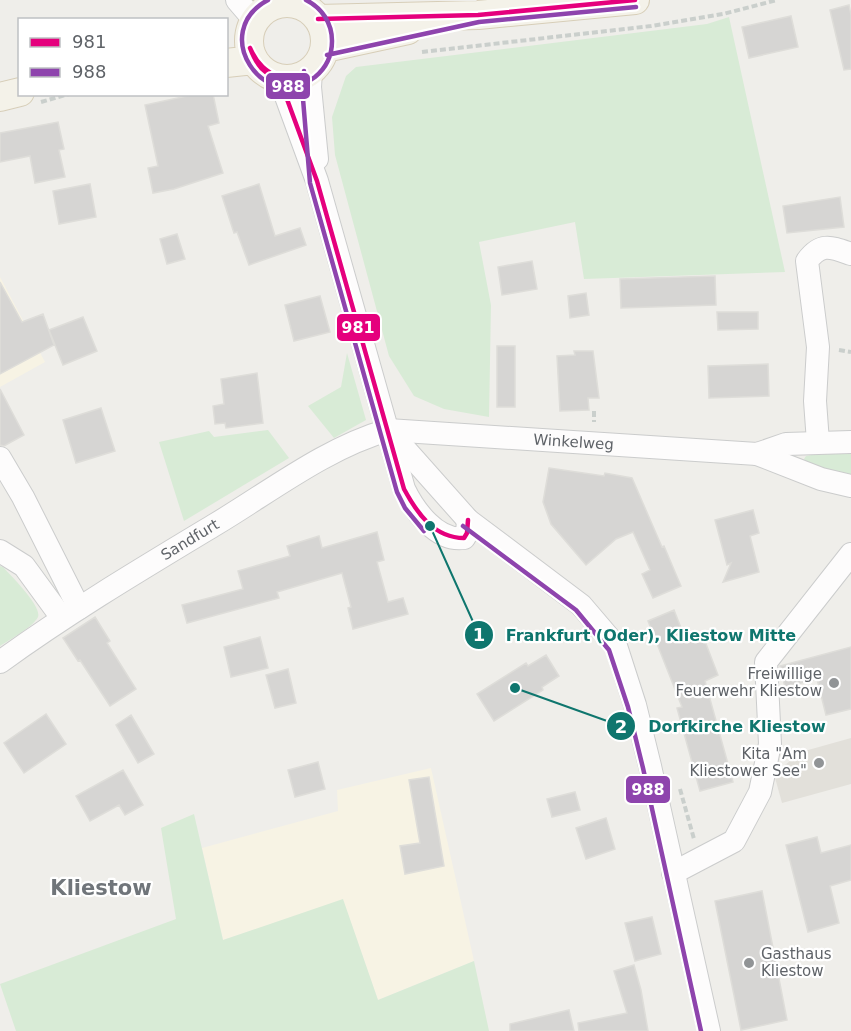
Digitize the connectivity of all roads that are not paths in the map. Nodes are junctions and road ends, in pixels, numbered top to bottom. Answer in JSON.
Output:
{"nodes":[{"id":1,"x":635,"y":0,"type":"edge"},
{"id":2,"x":387,"y":9,"type":"edge"},
{"id":3,"x":478,"y":15,"type":"junction"},
{"id":4,"x":318,"y":19,"type":"junction"},
{"id":5,"x":242,"y":23,"type":"edge"},
{"id":6,"x":318,"y":60,"type":"junction"},
{"id":7,"x":250,"y":66,"type":"edge"},
{"id":8,"x":18,"y":92,"type":"edge"},
{"id":9,"x":0,"y":97,"type":"edge"},
{"id":10,"x":317,"y":181,"type":"junction"},
{"id":11,"x":851,"y":254,"type":"edge"},
{"id":12,"x":388,"y":430,"type":"junction"},
{"id":13,"x":818,"y":442,"type":"junction"},
{"id":14,"x":851,"y":442,"type":"edge"},
{"id":15,"x":757,"y":454,"type":"junction"},
{"id":16,"x":0,"y":458,"type":"edge"},
{"id":17,"x":851,"y":486,"type":"edge"},
{"id":18,"x":468,"y":520,"type":"junction"},
{"id":19,"x":0,"y":551,"type":"edge"},
{"id":20,"x":851,"y":554,"type":"edge"},
{"id":21,"x":70,"y":613,"type":"junction"},
{"id":22,"x":0,"y":662,"type":"edge"},
{"id":23,"x":673,"y":873,"type":"junction"},
{"id":24,"x":708,"y":1031,"type":"edge"}],
"edges":[{"from":1,"to":3,"type":"main road"},
{"from":2,"to":3,"type":"main road"},
{"from":2,"to":4,"type":"main road"},
{"from":3,"to":6,"type":"main road"},
{"from":4,"to":5,"type":"main road"},
{"from":4,"to":6,"type":"main road"},
{"from":5,"to":7,"type":"main road"},
{"from":6,"to":7,"type":"main road"},
{"from":6,"to":10,"type":"street"},
{"from":7,"to":10,"type":"street"},
{"from":8,"to":9,"type":"main road"},
{"from":10,"to":12,"type":"street"},
{"from":11,"to":13,"type":"street"},
{"from":12,"to":15,"type":"street","name":"Winkelweg"},
{"from":12,"to":18,"type":"street"},
{"from":12,"to":18,"type":"street"},
{"from":12,"to":21,"type":"street","name":"Sandfurt"},
{"from":13,"to":14,"type":"street","name":"Winkelweg"},
{"from":13,"to":15,"type":"street","name":"Winkelweg"},
{"from":15,"to":17,"type":"street","name":"Winkelweg"},
{"from":16,"to":21,"type":"street"},
{"from":18,"to":23,"type":"street"},
{"from":19,"to":21,"type":"street"},
{"from":20,"to":23,"type":"street"},
{"from":21,"to":22,"type":"street","name":"Sandfurt"},
{"from":23,"to":24,"type":"street"}]}
